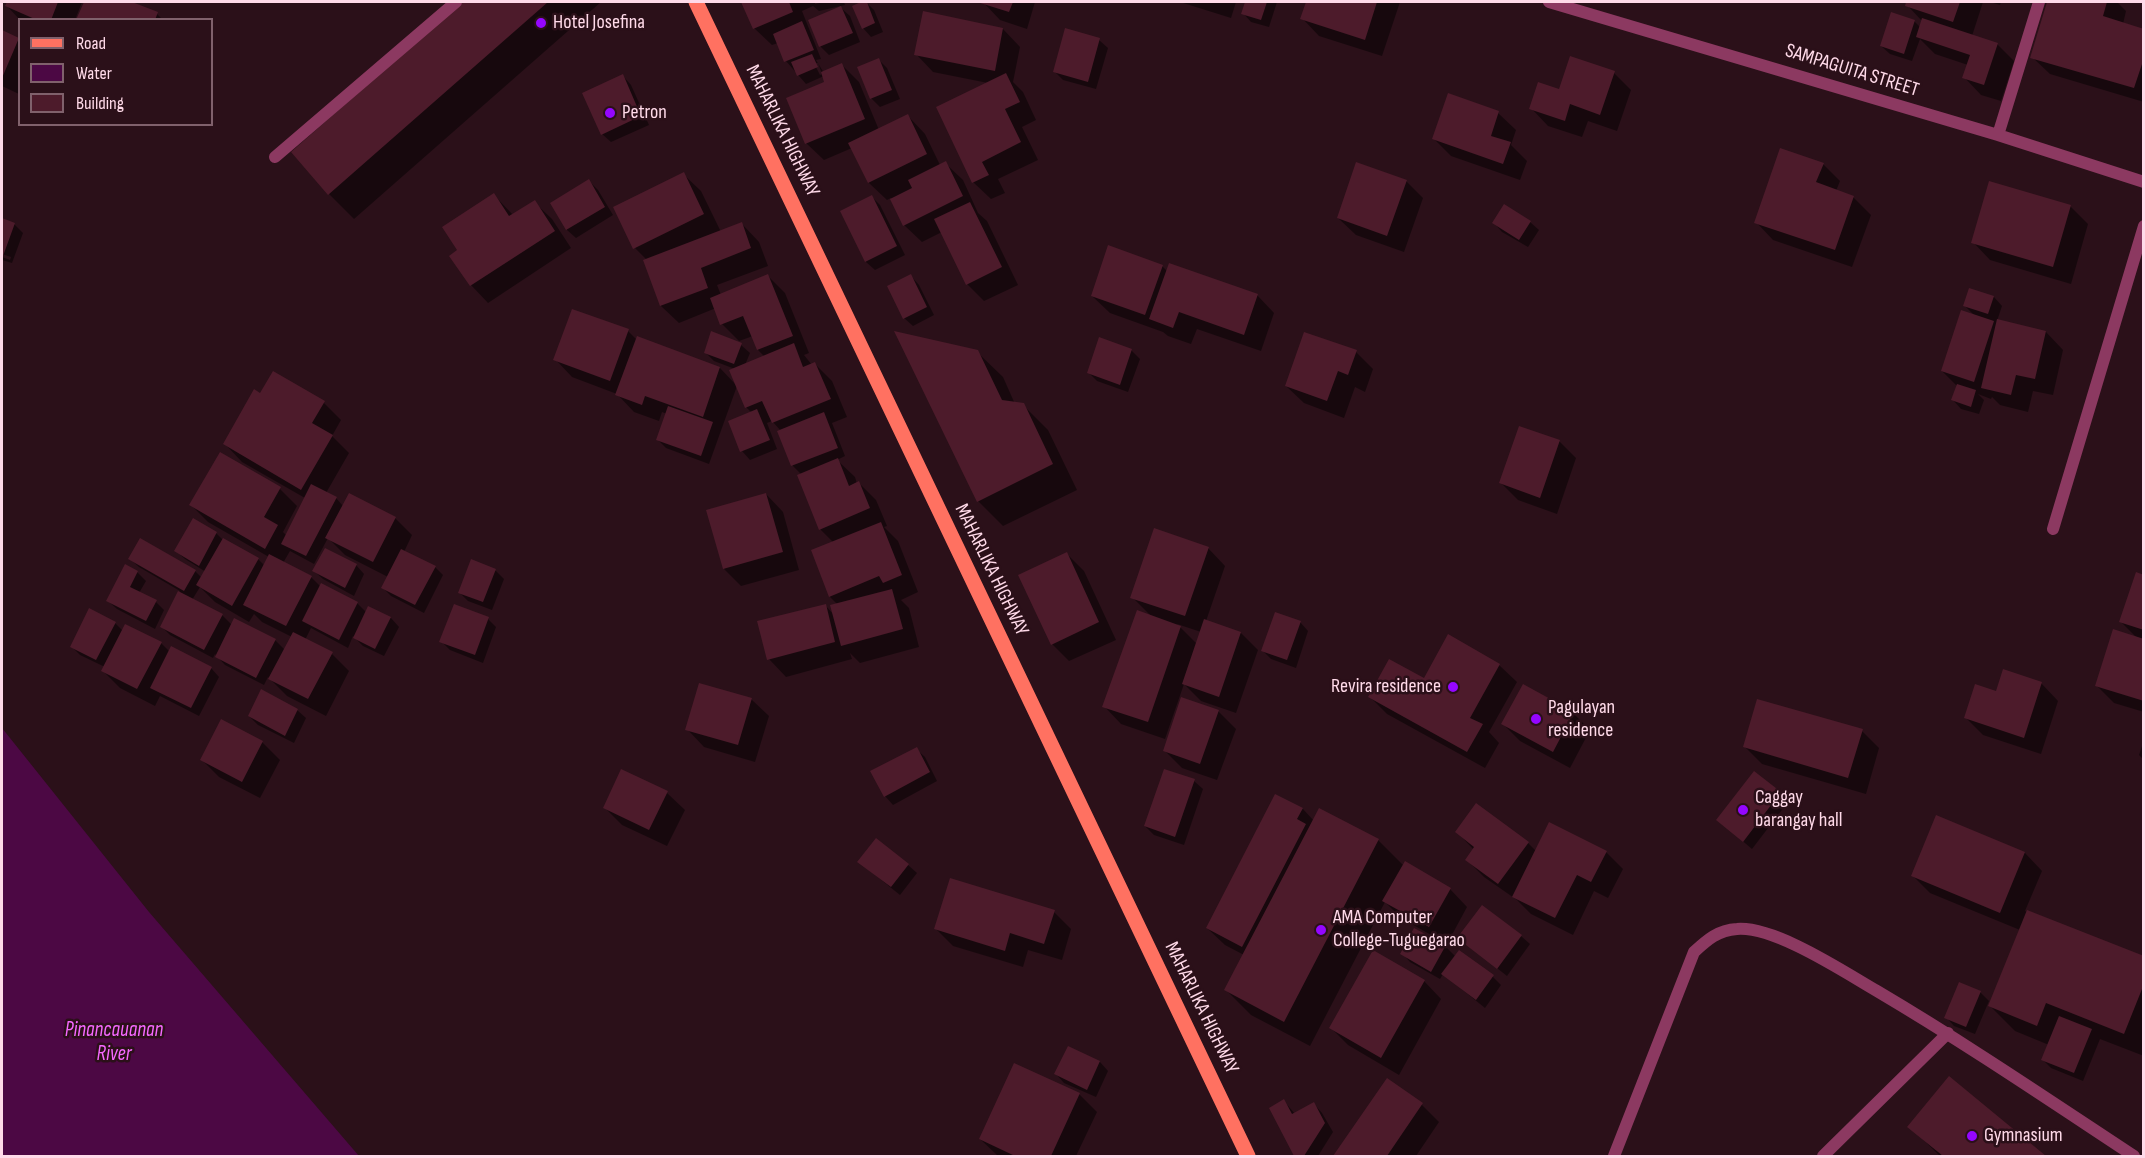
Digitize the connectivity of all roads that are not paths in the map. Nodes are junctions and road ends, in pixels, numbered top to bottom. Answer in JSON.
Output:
{"nodes":[{"id":1,"x":456,"y":2,"type":"edge"},
{"id":2,"x":696,"y":2,"type":"edge"},
{"id":3,"x":1549,"y":2,"type":"edge"},
{"id":4,"x":2039,"y":2,"type":"edge"},
{"id":5,"x":1998,"y":135,"type":"junction"},
{"id":6,"x":275,"y":157,"type":"dead end"},
{"id":7,"x":2144,"y":182,"type":"edge"},
{"id":8,"x":2144,"y":226,"type":"edge"},
{"id":9,"x":2053,"y":529,"type":"dead end"},
{"id":10,"x":1948,"y":1033,"type":"junction"},
{"id":11,"x":1248,"y":1156,"type":"edge"},
{"id":12,"x":1614,"y":1156,"type":"edge"},
{"id":13,"x":1823,"y":1156,"type":"edge"},
{"id":14,"x":2134,"y":1156,"type":"edge"}],
"edges":[{"from":1,"to":6,"type":"street"},
{"from":2,"to":11,"type":"main road","name":"MAHARLIKA HIGHWAY"},
{"from":3,"to":5,"type":"street","name":"SAMPAGUITA STREET"},
{"from":4,"to":5,"type":"street"},
{"from":5,"to":7,"type":"street","name":"SAMPAGUITA STREET"},
{"from":8,"to":9,"type":"street"},
{"from":10,"to":12,"type":"street"},
{"from":10,"to":13,"type":"street"},
{"from":10,"to":14,"type":"street"}]}
